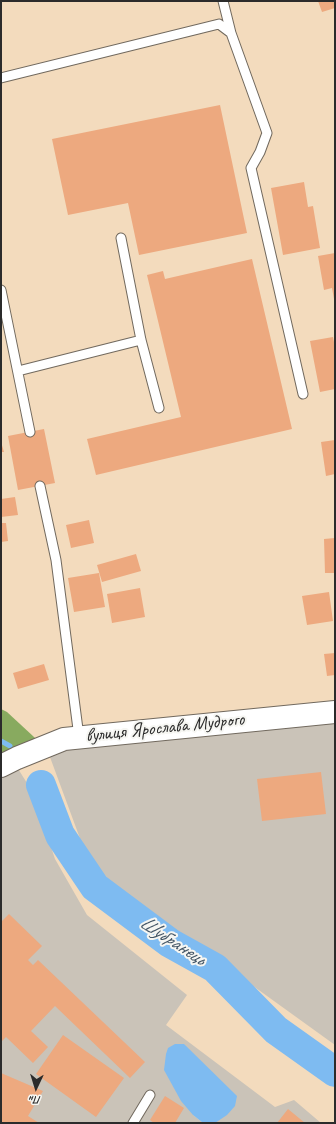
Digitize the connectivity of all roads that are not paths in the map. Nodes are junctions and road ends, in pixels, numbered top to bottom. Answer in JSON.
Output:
{"nodes":[{"id":1,"x":223,"y":1,"type":"edge"},
{"id":2,"x":231,"y":33,"type":"junction"},
{"id":3,"x":1,"y":78,"type":"edge"},
{"id":4,"x":120,"y":238,"type":"dead end"},
{"id":5,"x":1,"y":290,"type":"edge"},
{"id":6,"x":141,"y":340,"type":"junction"},
{"id":7,"x":18,"y":372,"type":"junction"},
{"id":8,"x":303,"y":394,"type":"dead end"},
{"id":9,"x":159,"y":408,"type":"dead end"},
{"id":10,"x":30,"y":432,"type":"dead end"},
{"id":11,"x":40,"y":486,"type":"dead end"},
{"id":12,"x":335,"y":712,"type":"edge"},
{"id":13,"x":79,"y":736,"type":"junction"},
{"id":14,"x":1,"y":766,"type":"edge"},
{"id":15,"x":150,"y":1095,"type":"dead end"},
{"id":16,"x":133,"y":1123,"type":"edge"}],
"edges":[{"from":1,"to":2,"type":"lane"},
{"from":2,"to":3,"type":"lane"},
{"from":2,"to":8,"type":"lane"},
{"from":4,"to":6,"type":"lane"},
{"from":5,"to":7,"type":"lane"},
{"from":6,"to":7,"type":"lane"},
{"from":6,"to":9,"type":"lane"},
{"from":7,"to":10,"type":"lane"},
{"from":11,"to":13,"type":"lane"},
{"from":12,"to":13,"type":"main road","name":"вулиця Ярослава Мудрого"},
{"from":13,"to":14,"type":"main road","name":"вулиця Ярослава Мудрого"},
{"from":15,"to":16,"type":"lane"}]}
